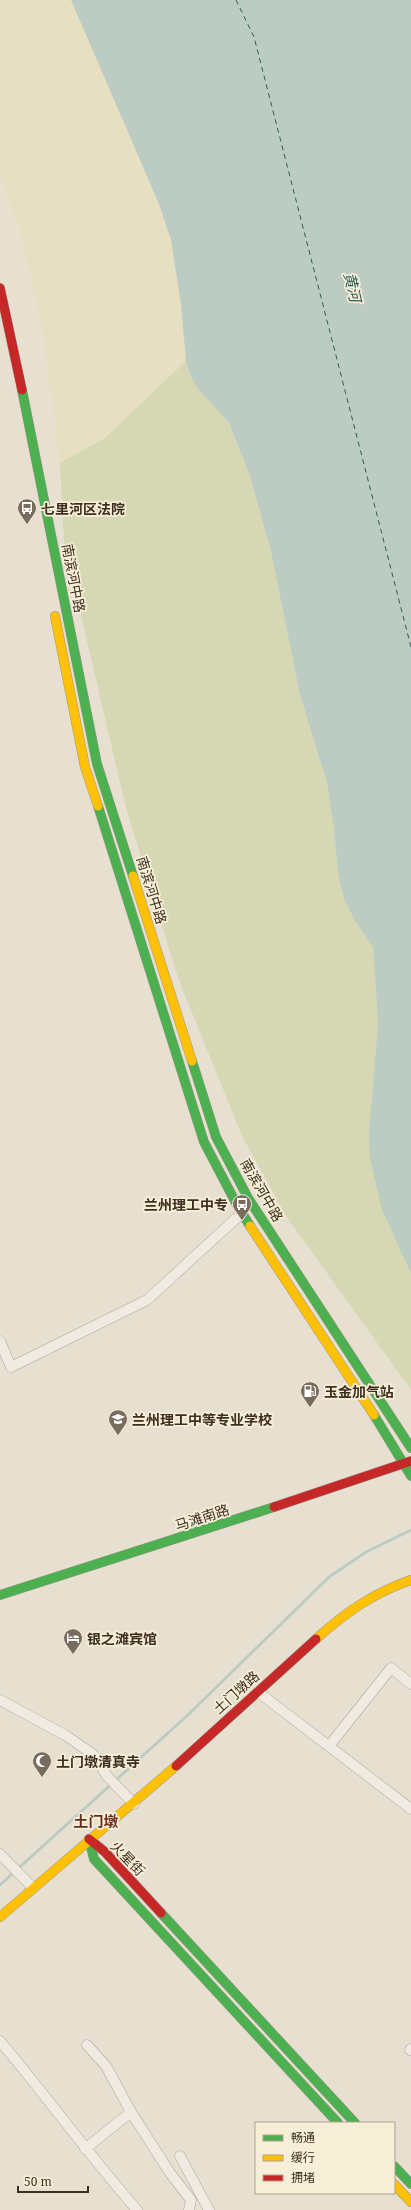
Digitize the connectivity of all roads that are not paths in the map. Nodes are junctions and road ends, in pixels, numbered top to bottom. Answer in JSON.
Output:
{"nodes":[{"id":1,"x":0,"y":288,"type":"edge"},
{"id":2,"x":0,"y":327,"type":"edge"},
{"id":3,"x":13,"y":395,"type":"dead end"},
{"id":4,"x":53,"y":605,"type":"dead end"},
{"id":5,"x":242,"y":1213,"type":"junction"},
{"id":6,"x":0,"y":1341,"type":"edge"},
{"id":7,"x":411,"y":1448,"type":"edge"},
{"id":8,"x":407,"y":1462,"type":"edge"},
{"id":9,"x":411,"y":1476,"type":"edge"},
{"id":10,"x":411,"y":1580,"type":"edge"},
{"id":11,"x":0,"y":1595,"type":"edge"},
{"id":12,"x":411,"y":1684,"type":"edge"},
{"id":13,"x":258,"y":1692,"type":"junction"},
{"id":14,"x":0,"y":1700,"type":"edge"},
{"id":15,"x":329,"y":1746,"type":"junction"},
{"id":16,"x":134,"y":1804,"type":"junction"},
{"id":17,"x":411,"y":1809,"type":"edge"},
{"id":18,"x":89,"y":1839,"type":"junction"},
{"id":19,"x":0,"y":1854,"type":"edge"},
{"id":20,"x":33,"y":1888,"type":"junction"},
{"id":21,"x":0,"y":1917,"type":"edge"},
{"id":22,"x":0,"y":2041,"type":"edge"},
{"id":23,"x":87,"y":2045,"type":"dead end"},
{"id":24,"x":130,"y":2112,"type":"junction"},
{"id":25,"x":337,"y":2122,"type":"edge"},
{"id":26,"x":354,"y":2122,"type":"edge"},
{"id":27,"x":85,"y":2149,"type":"junction"},
{"id":28,"x":180,"y":2156,"type":"dead end"},
{"id":29,"x":395,"y":2167,"type":"edge"},
{"id":30,"x":411,"y":2184,"type":"edge"},
{"id":31,"x":395,"y":2185,"type":"edge"},
{"id":32,"x":411,"y":2202,"type":"edge"},
{"id":33,"x":137,"y":2210,"type":"edge"},
{"id":34,"x":189,"y":2210,"type":"edge"},
{"id":35,"x":209,"y":2210,"type":"edge"}],
"edges":[{"from":1,"to":7,"type":"main road","name":"南滨河中路"},
{"from":2,"to":3,"type":"main road"},
{"from":4,"to":5,"type":"main road","name":"南滨河中路"},
{"from":5,"to":6,"type":"street"},
{"from":5,"to":8,"type":"main road","name":"南滨河中路"},
{"from":8,"to":9,"type":"main road","name":"南滨河中路"},
{"from":8,"to":11,"type":"main road","name":"马滩南路"},
{"from":10,"to":13,"type":"main road","name":"土门墩路"},
{"from":12,"to":15,"type":"street"},
{"from":13,"to":15,"type":"street"},
{"from":13,"to":16,"type":"main road","name":"土门墩路"},
{"from":14,"to":16,"type":"street"},
{"from":15,"to":17,"type":"street"},
{"from":16,"to":18,"type":"main road","name":"土门墩路"},
{"from":18,"to":20,"type":"main road","name":"土门墩路"},
{"from":18,"to":25,"type":"main road","name":"火星街"},
{"from":18,"to":26,"type":"main road","name":"火星街"},
{"from":19,"to":20,"type":"street"},
{"from":20,"to":21,"type":"main road","name":"土门墩路"},
{"from":22,"to":27,"type":"street"},
{"from":23,"to":24,"type":"street"},
{"from":24,"to":27,"type":"street"},
{"from":24,"to":34,"type":"street"},
{"from":27,"to":33,"type":"street"},
{"from":28,"to":35,"type":"street"},
{"from":29,"to":30,"type":"main road"},
{"from":31,"to":32,"type":"main road"}]}
